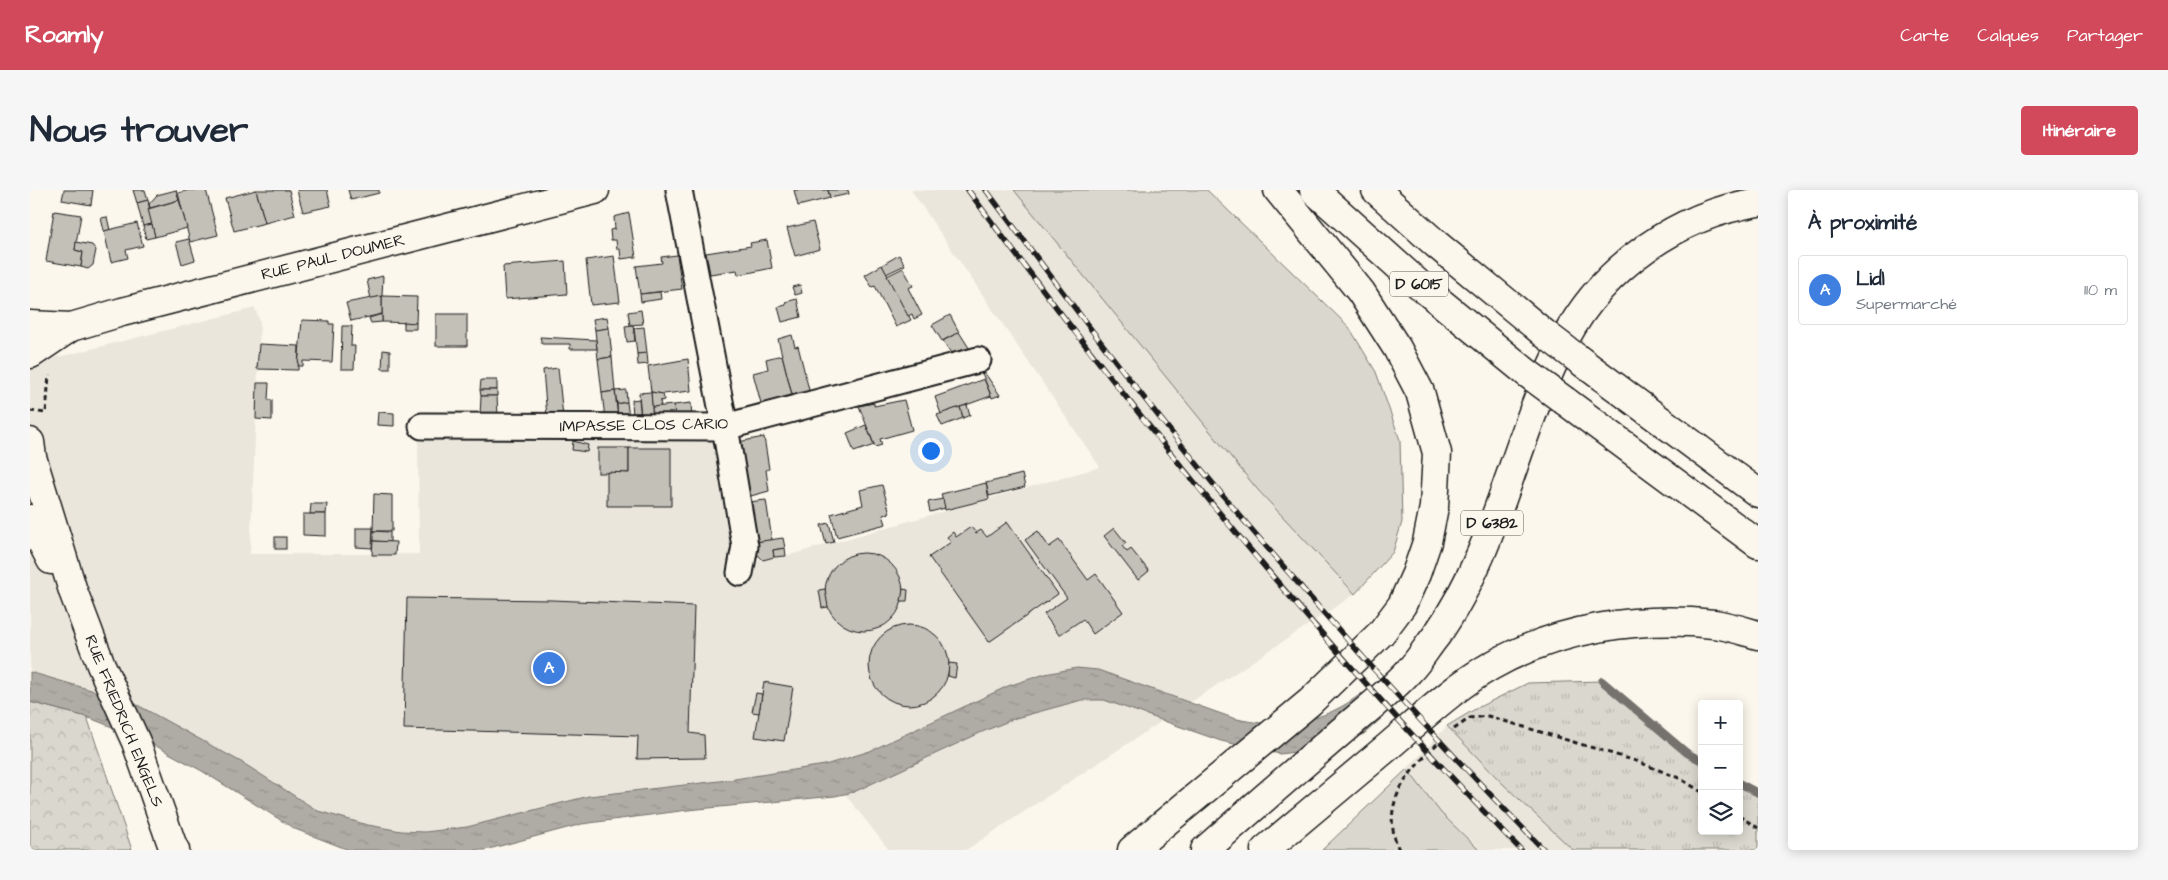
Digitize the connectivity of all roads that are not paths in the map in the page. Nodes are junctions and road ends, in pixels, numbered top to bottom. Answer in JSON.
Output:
{"nodes":[{"id":1,"x":595,"y":190,"type":"edge"},
{"id":2,"x":679,"y":190,"type":"edge"},
{"id":3,"x":1278,"y":190,"type":"edge"},
{"id":4,"x":1314,"y":190,"type":"edge"},
{"id":5,"x":1376,"y":190,"type":"edge"},
{"id":6,"x":1758,"y":202,"type":"edge"},
{"id":7,"x":41,"y":341,"type":"edge"},
{"id":8,"x":978,"y":360,"type":"dead end"},
{"id":9,"x":422,"y":426,"type":"dead end"},
{"id":10,"x":725,"y":427,"type":"junction"},
{"id":11,"x":30,"y":442,"type":"edge"},
{"id":12,"x":1758,"y":493,"type":"edge"},
{"id":13,"x":30,"y":519,"type":"edge"},
{"id":14,"x":1758,"y":544,"type":"edge"},
{"id":15,"x":740,"y":573,"type":"dead end"},
{"id":16,"x":73,"y":591,"type":"junction"},
{"id":17,"x":1758,"y":635,"type":"edge"},
{"id":18,"x":175,"y":850,"type":"edge"},
{"id":19,"x":1132,"y":850,"type":"edge"},
{"id":20,"x":1205,"y":850,"type":"edge"},
{"id":21,"x":1265,"y":850,"type":"edge"}],
"edges":[{"from":1,"to":7,"type":"main road","name":"RUE PAUL DOUMER"},
{"from":2,"to":10,"type":"street"},
{"from":3,"to":19,"type":"main road"},
{"from":4,"to":14,"type":"main road","number":"D 6015","bridge":true},
{"from":5,"to":12,"type":"main road","number":"D 6015","bridge":true},
{"from":6,"to":20,"type":"main road","number":"D 6382"},
{"from":8,"to":10,"type":"street","name":"IMPASSE CLOS CARIO"},
{"from":9,"to":10,"type":"street","name":"IMPASSE CLOS CARIO"},
{"from":10,"to":15,"type":"street"},
{"from":11,"to":16,"type":"main road","name":"RUE FRIEDRICH ENGELS"},
{"from":13,"to":16,"type":"main road","name":"RUE FRIEDRICH ENGELS"},
{"from":16,"to":18,"type":"main road","name":"RUE FRIEDRICH ENGELS"},
{"from":17,"to":21,"type":"main road"}]}
